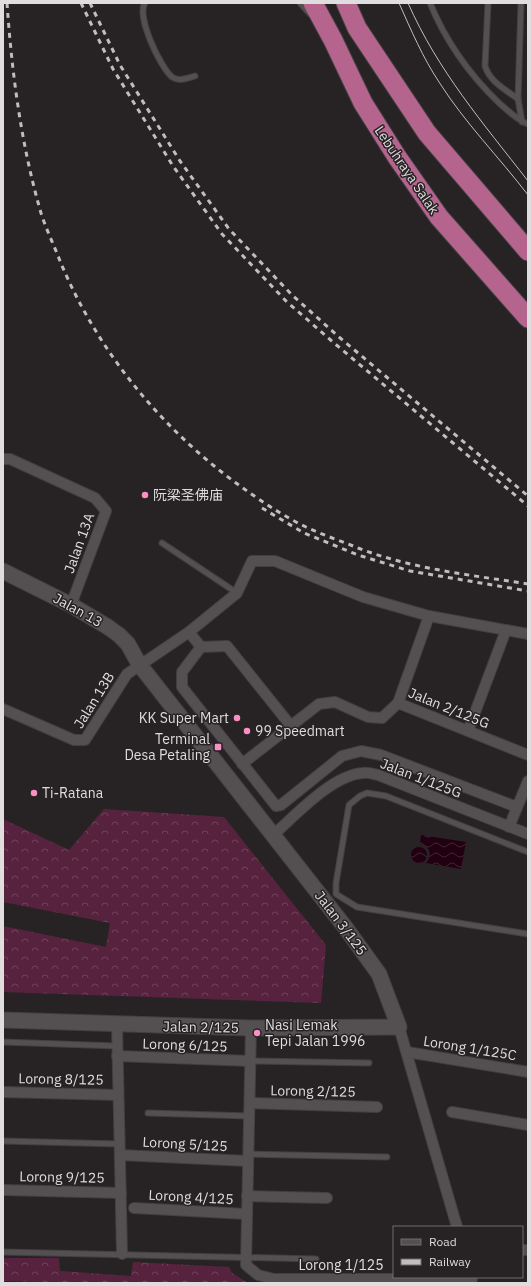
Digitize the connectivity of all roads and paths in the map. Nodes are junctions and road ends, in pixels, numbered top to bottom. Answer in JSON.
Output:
{"nodes":[{"id":1,"x":144,"y":3,"type":"edge"},
{"id":2,"x":300,"y":3,"type":"edge"},
{"id":3,"x":312,"y":3,"type":"edge"},
{"id":4,"x":346,"y":3,"type":"edge"},
{"id":5,"x":430,"y":3,"type":"edge"},
{"id":6,"x":488,"y":3,"type":"edge"},
{"id":7,"x":520,"y":3,"type":"edge"},
{"id":8,"x":333,"y":40,"type":"junction"},
{"id":9,"x":195,"y":76,"type":"dead end"},
{"id":10,"x":518,"y":99,"type":"junction"},
{"id":11,"x":522,"y":122,"type":"junction"},
{"id":12,"x":528,"y":124,"type":"edge"},
{"id":13,"x":528,"y":251,"type":"edge"},
{"id":14,"x":528,"y":318,"type":"edge"},
{"id":15,"x":3,"y":459,"type":"edge"},
{"id":16,"x":162,"y":543,"type":"dead end"},
{"id":17,"x":3,"y":571,"type":"edge"},
{"id":18,"x":237,"y":593,"type":"junction"},
{"id":19,"x":71,"y":605,"type":"junction"},
{"id":20,"x":429,"y":616,"type":"junction"},
{"id":21,"x":506,"y":630,"type":"junction"},
{"id":22,"x":189,"y":632,"type":"junction"},
{"id":23,"x":528,"y":634,"type":"edge"},
{"id":24,"x":201,"y":647,"type":"junction"},
{"id":25,"x":139,"y":664,"type":"junction"},
{"id":26,"x":398,"y":703,"type":"junction"},
{"id":27,"x":3,"y":709,"type":"edge"},
{"id":28,"x":291,"y":726,"type":"junction"},
{"id":29,"x":468,"y":731,"type":"junction"},
{"id":30,"x":528,"y":755,"type":"edge"},
{"id":31,"x":242,"y":764,"type":"junction"},
{"id":32,"x":528,"y":781,"type":"edge"},
{"id":33,"x":517,"y":807,"type":"junction"},
{"id":34,"x":509,"y":827,"type":"junction"},
{"id":35,"x":528,"y":834,"type":"edge"},
{"id":36,"x":273,"y":835,"type":"junction"},
{"id":37,"x":528,"y":852,"type":"edge"},
{"id":38,"x":528,"y":934,"type":"edge"},
{"id":39,"x":3,"y":1020,"type":"edge"},
{"id":40,"x":117,"y":1025,"type":"junction"},
{"id":41,"x":399,"y":1027,"type":"junction"},
{"id":42,"x":251,"y":1028,"type":"junction"},
{"id":43,"x":3,"y":1042,"type":"edge"},
{"id":44,"x":117,"y":1051,"type":"junction"},
{"id":45,"x":407,"y":1052,"type":"junction"},
{"id":46,"x":251,"y":1061,"type":"junction"},
{"id":47,"x":369,"y":1063,"type":"dead end"},
{"id":48,"x":528,"y":1072,"type":"edge"},
{"id":49,"x":3,"y":1092,"type":"edge"},
{"id":50,"x":118,"y":1094,"type":"junction"},
{"id":51,"x":250,"y":1103,"type":"junction"},
{"id":52,"x":377,"y":1107,"type":"dead end"},
{"id":53,"x":452,"y":1112,"type":"dead end"},
{"id":54,"x":148,"y":1113,"type":"dead end"},
{"id":55,"x":249,"y":1116,"type":"junction"},
{"id":56,"x":528,"y":1125,"type":"edge"},
{"id":57,"x":3,"y":1141,"type":"edge"},
{"id":58,"x":120,"y":1144,"type":"junction"},
{"id":59,"x":120,"y":1156,"type":"junction"},
{"id":60,"x":248,"y":1157,"type":"junction"},
{"id":61,"x":387,"y":1157,"type":"dead end"},
{"id":62,"x":3,"y":1190,"type":"edge"},
{"id":63,"x":121,"y":1193,"type":"junction"},
{"id":64,"x":247,"y":1196,"type":"junction"},
{"id":65,"x":326,"y":1198,"type":"dead end"},
{"id":66,"x":134,"y":1208,"type":"dead end"},
{"id":67,"x":247,"y":1214,"type":"junction"},
{"id":68,"x":457,"y":1226,"type":"edge"},
{"id":69,"x":3,"y":1252,"type":"edge"},
{"id":70,"x":122,"y":1254,"type":"junction"},
{"id":71,"x":246,"y":1258,"type":"junction"},
{"id":72,"x":316,"y":1259,"type":"dead end"},
{"id":73,"x":472,"y":1280,"type":"edge"}],
"edges":[{"from":1,"to":9,"type":"lane"},
{"from":2,"to":8,"type":"lane"},
{"from":3,"to":8,"type":"highway","name":"Lebuhraya Salak"},
{"from":4,"to":13,"type":"highway"},
{"from":5,"to":11,"type":"lane"},
{"from":6,"to":10,"type":"lane"},
{"from":7,"to":10,"type":"lane"},
{"from":8,"to":14,"type":"highway","name":"Lebuhraya Salak"},
{"from":10,"to":11,"type":"lane"},
{"from":11,"to":12,"type":"lane"},
{"from":15,"to":19,"type":"street","name":"Jalan 13A"},
{"from":16,"to":18,"type":"lane"},
{"from":17,"to":19,"type":"street","name":"Jalan 13"},
{"from":18,"to":20,"type":"street"},
{"from":18,"to":22,"type":"street"},
{"from":19,"to":25,"type":"street","name":"Jalan 13"},
{"from":20,"to":21,"type":"street"},
{"from":20,"to":26,"type":"street"},
{"from":21,"to":23,"type":"street"},
{"from":21,"to":29,"type":"street"},
{"from":22,"to":24,"type":"street"},
{"from":22,"to":25,"type":"street"},
{"from":24,"to":28,"type":"street"},
{"from":24,"to":31,"type":"street"},
{"from":25,"to":27,"type":"street","name":"Jalan 13B"},
{"from":25,"to":36,"type":"street","name":"Jalan 3/125"},
{"from":26,"to":28,"type":"street","name":"Jalan 2/125G"},
{"from":26,"to":29,"type":"street","name":"Jalan 2/125G"},
{"from":28,"to":31,"type":"street","name":"Jalan 2/125G"},
{"from":29,"to":30,"type":"street","name":"Jalan 2/125G"},
{"from":31,"to":33,"type":"street"},
{"from":32,"to":33,"type":"street"},
{"from":33,"to":34,"type":"street"},
{"from":34,"to":35,"type":"street","name":"Jalan 1/125G"},
{"from":34,"to":36,"type":"street","name":"Jalan 1/125G"},
{"from":36,"to":41,"type":"street","name":"Jalan 3/125"},
{"from":37,"to":38,"type":"lane"},
{"from":39,"to":40,"type":"street","name":"Jalan 2/125"},
{"from":40,"to":42,"type":"street","name":"Jalan 2/125"},
{"from":40,"to":44,"type":"street"},
{"from":41,"to":42,"type":"street","name":"Jalan 2/125"},
{"from":41,"to":45,"type":"street","name":"Jalan 3/125"},
{"from":42,"to":46,"type":"street"},
{"from":43,"to":44,"type":"lane"},
{"from":44,"to":46,"type":"street","name":"Lorong 6/125"},
{"from":44,"to":50,"type":"street"},
{"from":45,"to":48,"type":"street","name":"Lorong 1/125C"},
{"from":45,"to":68,"type":"street","name":"Jalan 3/125"},
{"from":46,"to":47,"type":"lane"},
{"from":46,"to":51,"type":"street"},
{"from":49,"to":50,"type":"street","name":"Lorong 8/125"},
{"from":50,"to":58,"type":"street"},
{"from":51,"to":52,"type":"street","name":"Lorong 2/125"},
{"from":51,"to":55,"type":"street"},
{"from":53,"to":56,"type":"street"},
{"from":54,"to":55,"type":"lane"},
{"from":55,"to":60,"type":"street"},
{"from":57,"to":58,"type":"lane"},
{"from":58,"to":59,"type":"street"},
{"from":59,"to":60,"type":"street","name":"Lorong 5/125"},
{"from":59,"to":63,"type":"street"},
{"from":60,"to":61,"type":"lane"},
{"from":60,"to":64,"type":"street"},
{"from":62,"to":63,"type":"street","name":"Lorong 9/125"},
{"from":63,"to":70,"type":"street"},
{"from":64,"to":65,"type":"street"},
{"from":64,"to":67,"type":"street"},
{"from":66,"to":67,"type":"street","name":"Lorong 4/125"},
{"from":67,"to":71,"type":"street"},
{"from":69,"to":70,"type":"lane"},
{"from":70,"to":71,"type":"lane"},
{"from":71,"to":72,"type":"lane"},
{"from":71,"to":73,"type":"street","name":"Lorong 1/125"}]}
